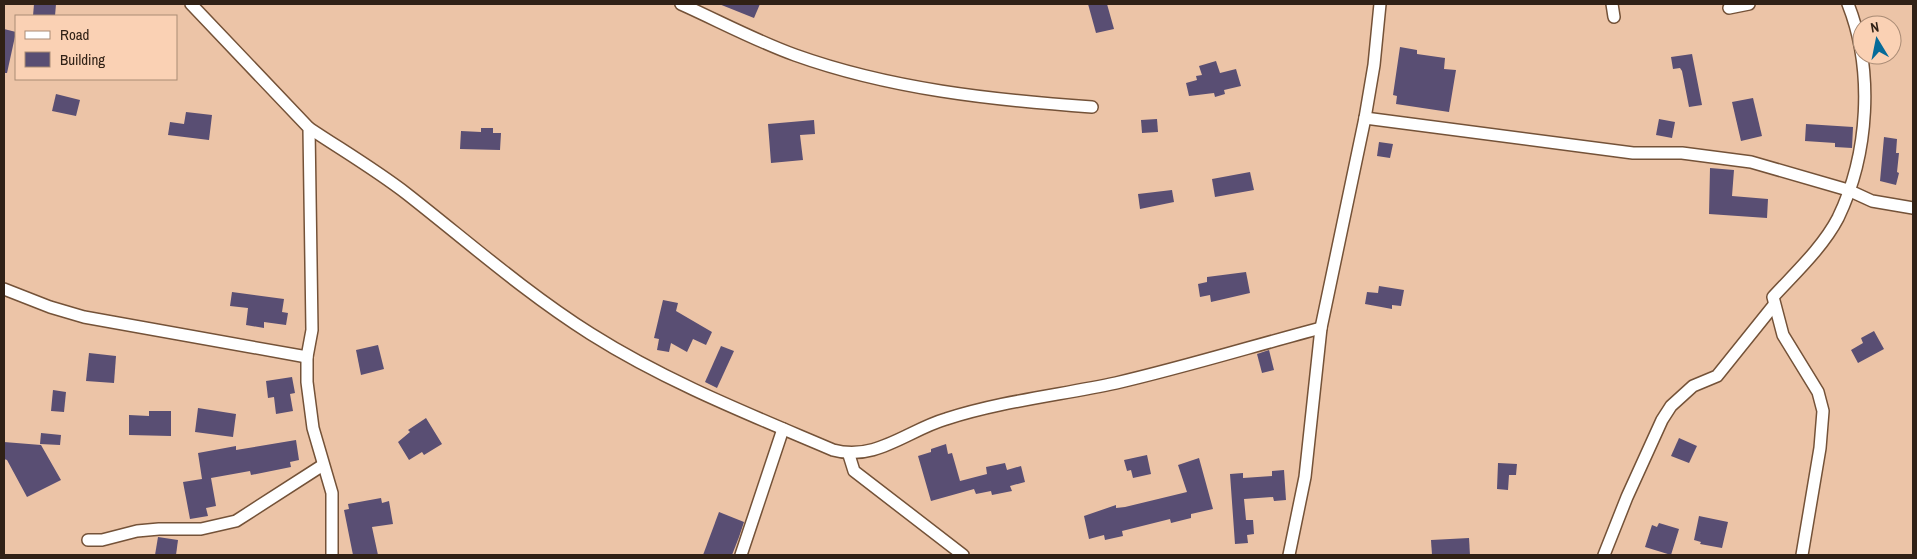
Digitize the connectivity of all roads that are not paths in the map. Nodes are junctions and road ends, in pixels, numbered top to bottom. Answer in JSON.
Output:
{"nodes":[{"id":1,"x":191,"y":4,"type":"edge"},
{"id":2,"x":681,"y":4,"type":"edge"},
{"id":3,"x":1380,"y":4,"type":"edge"},
{"id":4,"x":1612,"y":4,"type":"edge"},
{"id":5,"x":1749,"y":4,"type":"edge"},
{"id":6,"x":1848,"y":4,"type":"edge"},
{"id":7,"x":1729,"y":8,"type":"dead end"},
{"id":8,"x":1614,"y":17,"type":"dead end"},
{"id":9,"x":1092,"y":107,"type":"dead end"},
{"id":10,"x":1365,"y":118,"type":"junction"},
{"id":11,"x":309,"y":128,"type":"junction"},
{"id":12,"x":1848,"y":190,"type":"junction"},
{"id":13,"x":1913,"y":208,"type":"edge"},
{"id":14,"x":4,"y":289,"type":"edge"},
{"id":15,"x":1774,"y":305,"type":"junction"},
{"id":16,"x":1321,"y":328,"type":"junction"},
{"id":17,"x":307,"y":357,"type":"junction"},
{"id":18,"x":783,"y":429,"type":"junction"},
{"id":19,"x":849,"y":455,"type":"junction"},
{"id":20,"x":323,"y":465,"type":"junction"},
{"id":21,"x":88,"y":540,"type":"dead end"},
{"id":22,"x":332,"y":555,"type":"edge"},
{"id":23,"x":741,"y":555,"type":"edge"},
{"id":24,"x":963,"y":555,"type":"edge"},
{"id":25,"x":1289,"y":555,"type":"edge"},
{"id":26,"x":1604,"y":555,"type":"edge"},
{"id":27,"x":1802,"y":555,"type":"edge"}],
"edges":[{"from":1,"to":11,"type":"street"},
{"from":2,"to":9,"type":"street"},
{"from":3,"to":10,"type":"street"},
{"from":4,"to":8,"type":"street"},
{"from":5,"to":7,"type":"street"},
{"from":6,"to":12,"type":"street"},
{"from":10,"to":12,"type":"street"},
{"from":10,"to":16,"type":"street"},
{"from":11,"to":17,"type":"street"},
{"from":11,"to":18,"type":"street"},
{"from":12,"to":13,"type":"street"},
{"from":12,"to":15,"type":"street"},
{"from":14,"to":17,"type":"street"},
{"from":15,"to":26,"type":"street"},
{"from":15,"to":27,"type":"street"},
{"from":16,"to":19,"type":"street"},
{"from":16,"to":25,"type":"street"},
{"from":17,"to":20,"type":"street"},
{"from":18,"to":19,"type":"street"},
{"from":18,"to":23,"type":"street"},
{"from":19,"to":24,"type":"street"},
{"from":20,"to":21,"type":"street"},
{"from":20,"to":22,"type":"street"}]}
